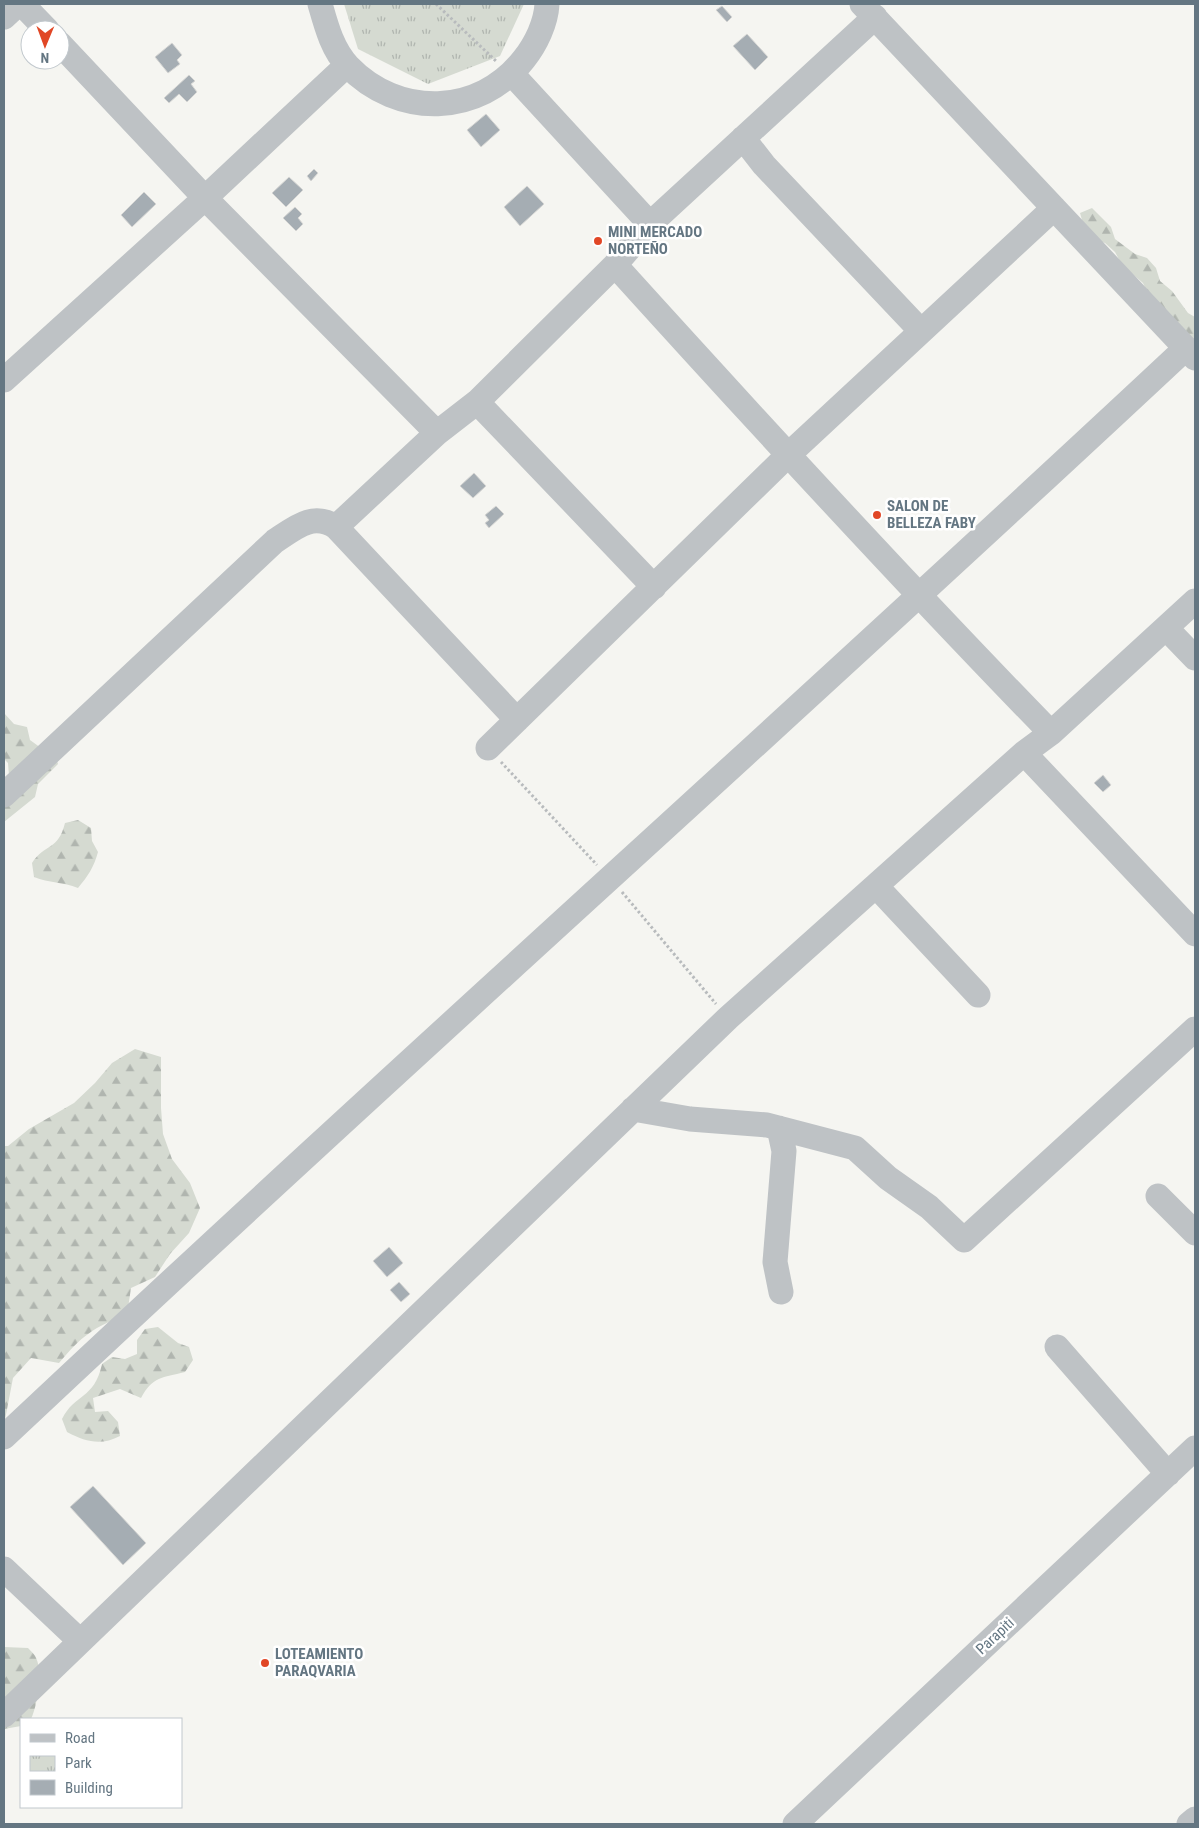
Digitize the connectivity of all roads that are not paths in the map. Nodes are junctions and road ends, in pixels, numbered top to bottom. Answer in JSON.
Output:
{"nodes":[{"id":1,"x":18,"y":4,"type":"edge"},
{"id":2,"x":22,"y":4,"type":"edge"},
{"id":3,"x":320,"y":4,"type":"edge"},
{"id":4,"x":547,"y":4,"type":"edge"},
{"id":5,"x":868,"y":10,"type":"edge"},
{"id":6,"x":4,"y":17,"type":"edge"},
{"id":7,"x":37,"y":20,"type":"edge"},
{"id":8,"x":70,"y":55,"type":"edge"},
{"id":9,"x":347,"y":65,"type":"junction"},
{"id":10,"x":512,"y":74,"type":"junction"},
{"id":11,"x":743,"y":138,"type":"junction"},
{"id":12,"x":205,"y":198,"type":"junction"},
{"id":13,"x":1054,"y":208,"type":"junction"},
{"id":14,"x":650,"y":224,"type":"junction"},
{"id":15,"x":615,"y":265,"type":"junction"},
{"id":16,"x":921,"y":331,"type":"junction"},
{"id":17,"x":1191,"y":353,"type":"edge"},
{"id":18,"x":4,"y":380,"type":"edge"},
{"id":19,"x":477,"y":402,"type":"junction"},
{"id":20,"x":437,"y":433,"type":"junction"},
{"id":21,"x":788,"y":456,"type":"junction"},
{"id":22,"x":336,"y":527,"type":"junction"},
{"id":23,"x":654,"y":588,"type":"junction"},
{"id":24,"x":919,"y":597,"type":"junction"},
{"id":25,"x":1195,"y":601,"type":"edge"},
{"id":26,"x":1166,"y":628,"type":"junction"},
{"id":27,"x":1195,"y":658,"type":"edge"},
{"id":28,"x":517,"y":720,"type":"junction"},
{"id":29,"x":1051,"y":733,"type":"junction"},
{"id":30,"x":488,"y":748,"type":"dead end"},
{"id":31,"x":1024,"y":754,"type":"junction"},
{"id":32,"x":4,"y":795,"type":"edge"},
{"id":33,"x":876,"y":886,"type":"junction"},
{"id":34,"x":1195,"y":934,"type":"edge"},
{"id":35,"x":978,"y":995,"type":"dead end"},
{"id":36,"x":1195,"y":1029,"type":"edge"},
{"id":37,"x":633,"y":1109,"type":"junction"},
{"id":38,"x":779,"y":1128,"type":"junction"},
{"id":39,"x":1158,"y":1196,"type":"dead end"},
{"id":40,"x":1195,"y":1232,"type":"edge"},
{"id":41,"x":781,"y":1292,"type":"dead end"},
{"id":42,"x":1057,"y":1347,"type":"dead end"},
{"id":43,"x":4,"y":1436,"type":"edge"},
{"id":44,"x":1195,"y":1448,"type":"edge"},
{"id":45,"x":1168,"y":1474,"type":"junction"},
{"id":46,"x":4,"y":1569,"type":"edge"},
{"id":47,"x":80,"y":1641,"type":"junction"},
{"id":48,"x":4,"y":1715,"type":"edge"},
{"id":49,"x":1195,"y":1819,"type":"edge"},
{"id":50,"x":795,"y":1824,"type":"edge"},
{"id":51,"x":1189,"y":1824,"type":"edge"}],
"edges":[{"from":1,"to":6,"type":"street"},
{"from":2,"to":7,"type":"street"},
{"from":3,"to":9,"type":"street"},
{"from":4,"to":10,"type":"street"},
{"from":5,"to":11,"type":"street"},
{"from":5,"to":13,"type":"street"},
{"from":8,"to":12,"type":"street"},
{"from":9,"to":10,"type":"street"},
{"from":9,"to":12,"type":"street"},
{"from":10,"to":14,"type":"street"},
{"from":11,"to":14,"type":"street"},
{"from":11,"to":16,"type":"street"},
{"from":12,"to":18,"type":"street"},
{"from":12,"to":20,"type":"street"},
{"from":13,"to":16,"type":"street"},
{"from":13,"to":17,"type":"street"},
{"from":14,"to":15,"type":"street"},
{"from":15,"to":19,"type":"street"},
{"from":15,"to":21,"type":"street"},
{"from":16,"to":21,"type":"street"},
{"from":17,"to":24,"type":"street"},
{"from":19,"to":20,"type":"street"},
{"from":19,"to":23,"type":"street"},
{"from":20,"to":22,"type":"street"},
{"from":21,"to":23,"type":"street"},
{"from":21,"to":24,"type":"street"},
{"from":22,"to":28,"type":"street"},
{"from":22,"to":32,"type":"street"},
{"from":23,"to":28,"type":"street"},
{"from":24,"to":29,"type":"street"},
{"from":24,"to":43,"type":"street"},
{"from":25,"to":26,"type":"street"},
{"from":26,"to":27,"type":"street"},
{"from":26,"to":29,"type":"street"},
{"from":28,"to":30,"type":"street"},
{"from":29,"to":31,"type":"street"},
{"from":31,"to":33,"type":"street"},
{"from":31,"to":34,"type":"street"},
{"from":33,"to":35,"type":"street"},
{"from":33,"to":37,"type":"street"},
{"from":36,"to":38,"type":"street"},
{"from":37,"to":38,"type":"street"},
{"from":37,"to":47,"type":"street"},
{"from":38,"to":41,"type":"street"},
{"from":39,"to":40,"type":"street"},
{"from":42,"to":45,"type":"street"},
{"from":44,"to":45,"type":"street","name":"Parapiti"},
{"from":45,"to":50,"type":"street","name":"Parapiti"},
{"from":46,"to":47,"type":"street"},
{"from":47,"to":48,"type":"street"},
{"from":49,"to":51,"type":"street"}]}
